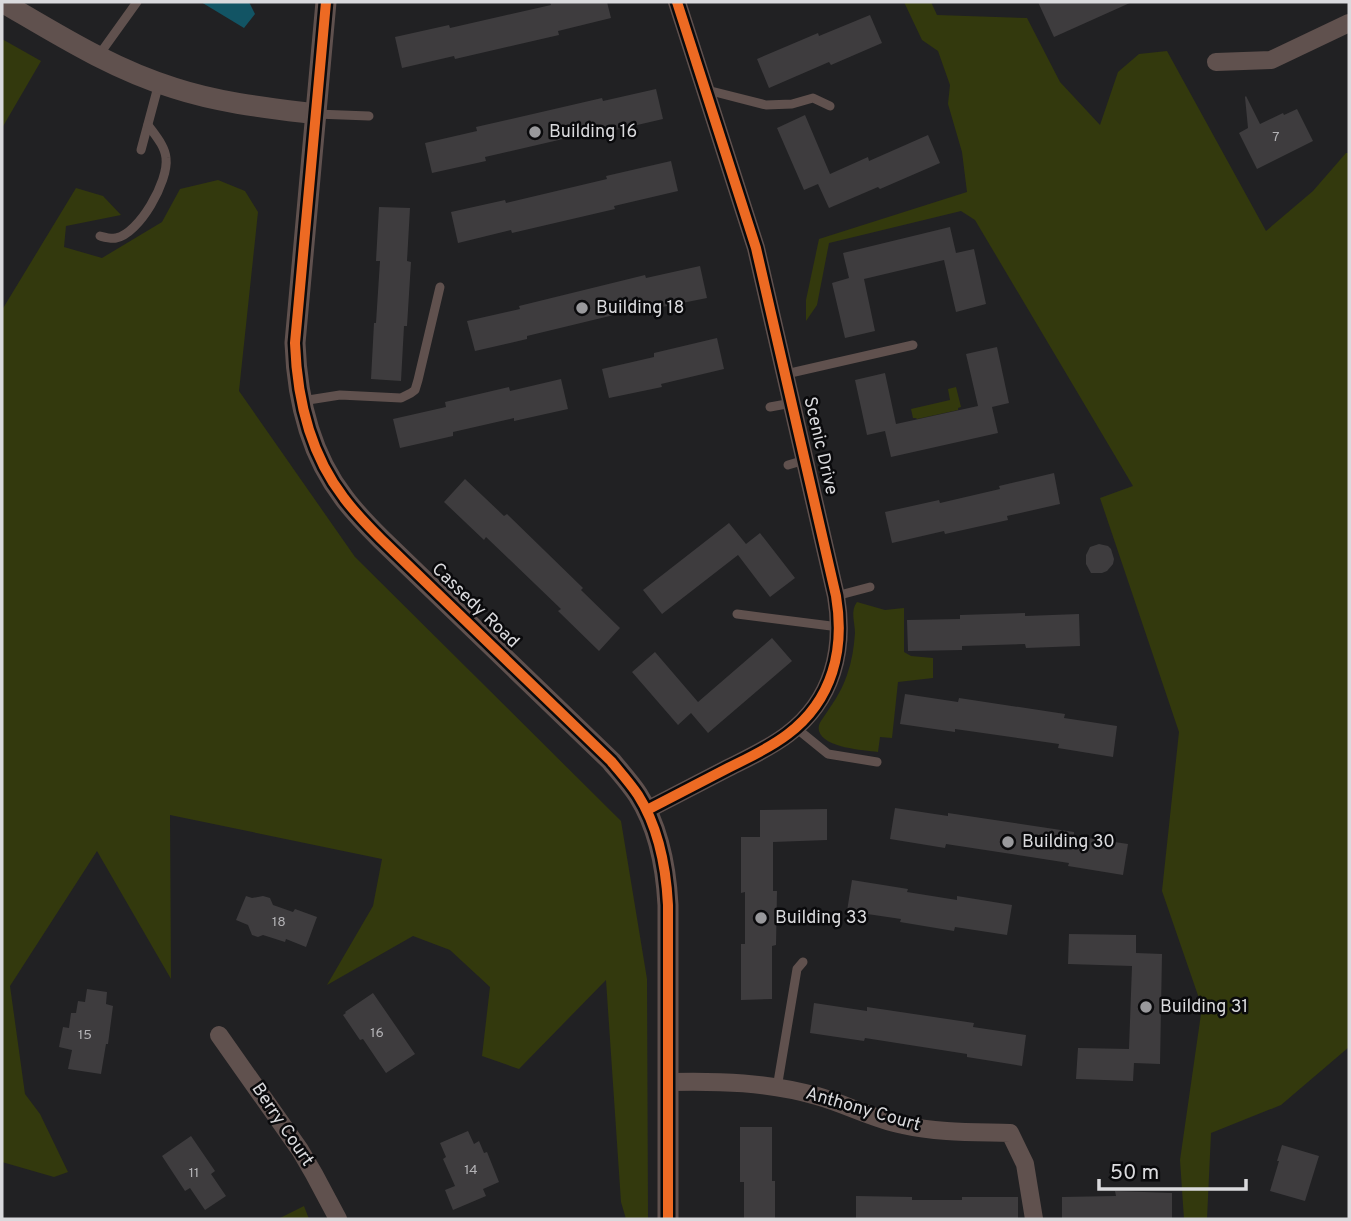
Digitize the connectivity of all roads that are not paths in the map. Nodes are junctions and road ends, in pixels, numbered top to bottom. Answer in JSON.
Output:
{"nodes":[{"id":1,"x":2,"y":2,"type":"edge"},
{"id":2,"x":137,"y":2,"type":"edge"},
{"id":3,"x":326,"y":2,"type":"edge"},
{"id":4,"x":677,"y":2,"type":"edge"},
{"id":5,"x":1349,"y":23,"type":"edge"},
{"id":6,"x":98,"y":57,"type":"junction"},
{"id":7,"x":1216,"y":62,"type":"dead end"},
{"id":8,"x":159,"y":83,"type":"junction"},
{"id":9,"x":705,"y":90,"type":"junction"},
{"id":10,"x":830,"y":106,"type":"dead end"},
{"id":11,"x":316,"y":114,"type":"junction"},
{"id":12,"x":369,"y":117,"type":"dead end"},
{"id":13,"x":148,"y":125,"type":"junction"},
{"id":14,"x":141,"y":150,"type":"dead end"},
{"id":15,"x":100,"y":236,"type":"dead end"},
{"id":16,"x":440,"y":287,"type":"dead end"},
{"id":17,"x":913,"y":345,"type":"dead end"},
{"id":18,"x":786,"y":374,"type":"junction"},
{"id":19,"x":301,"y":401,"type":"junction"},
{"id":20,"x":792,"y":403,"type":"junction"},
{"id":21,"x":770,"y":407,"type":"dead end"},
{"id":22,"x":870,"y":587,"type":"dead end"},
{"id":23,"x":836,"y":596,"type":"junction"},
{"id":24,"x":737,"y":614,"type":"dead end"},
{"id":25,"x":840,"y":627,"type":"junction"},
{"id":26,"x":796,"y":728,"type":"junction"},
{"id":27,"x":877,"y":762,"type":"dead end"},
{"id":28,"x":647,"y":810,"type":"junction"},
{"id":29,"x":803,"y":962,"type":"dead end"},
{"id":30,"x":219,"y":1035,"type":"dead end"},
{"id":31,"x":668,"y":1082,"type":"junction"},
{"id":32,"x":777,"y":1088,"type":"junction"},
{"id":33,"x":338,"y":1219,"type":"edge"},
{"id":34,"x":668,"y":1219,"type":"edge"},
{"id":35,"x":1034,"y":1219,"type":"edge"}],
"edges":[{"from":1,"to":6,"type":"street"},
{"from":2,"to":6,"type":"lane"},
{"from":3,"to":11,"type":"street","name":"Cassedy Road"},
{"from":4,"to":9,"type":"street","name":"Scenic Drive"},
{"from":5,"to":7,"type":"street"},
{"from":6,"to":8,"type":"street"},
{"from":8,"to":11,"type":"street"},
{"from":8,"to":13,"type":"lane"},
{"from":9,"to":10,"type":"lane"},
{"from":9,"to":18,"type":"street","name":"Scenic Drive"},
{"from":11,"to":12,"type":"lane"},
{"from":11,"to":19,"type":"street","name":"Cassedy Road"},
{"from":13,"to":14,"type":"lane"},
{"from":13,"to":15,"type":"lane"},
{"from":16,"to":19,"type":"lane"},
{"from":17,"to":18,"type":"lane"},
{"from":18,"to":20,"type":"street","name":"Scenic Drive"},
{"from":19,"to":28,"type":"street","name":"Cassedy Road"},
{"from":20,"to":21,"type":"lane"},
{"from":20,"to":23,"type":"street","name":"Scenic Drive"},
{"from":22,"to":23,"type":"lane"},
{"from":23,"to":25,"type":"street","name":"Scenic Drive"},
{"from":24,"to":25,"type":"lane"},
{"from":25,"to":26,"type":"street","name":"Scenic Drive"},
{"from":26,"to":27,"type":"lane"},
{"from":26,"to":28,"type":"street","name":"Scenic Drive"},
{"from":28,"to":31,"type":"street","name":"Cassedy Road"},
{"from":29,"to":32,"type":"lane"},
{"from":30,"to":33,"type":"street","name":"Berry Court"},
{"from":31,"to":32,"type":"street","name":"Anthony Court"},
{"from":31,"to":34,"type":"street","name":"Cassedy Road"},
{"from":32,"to":35,"type":"street","name":"Anthony Court"}]}
